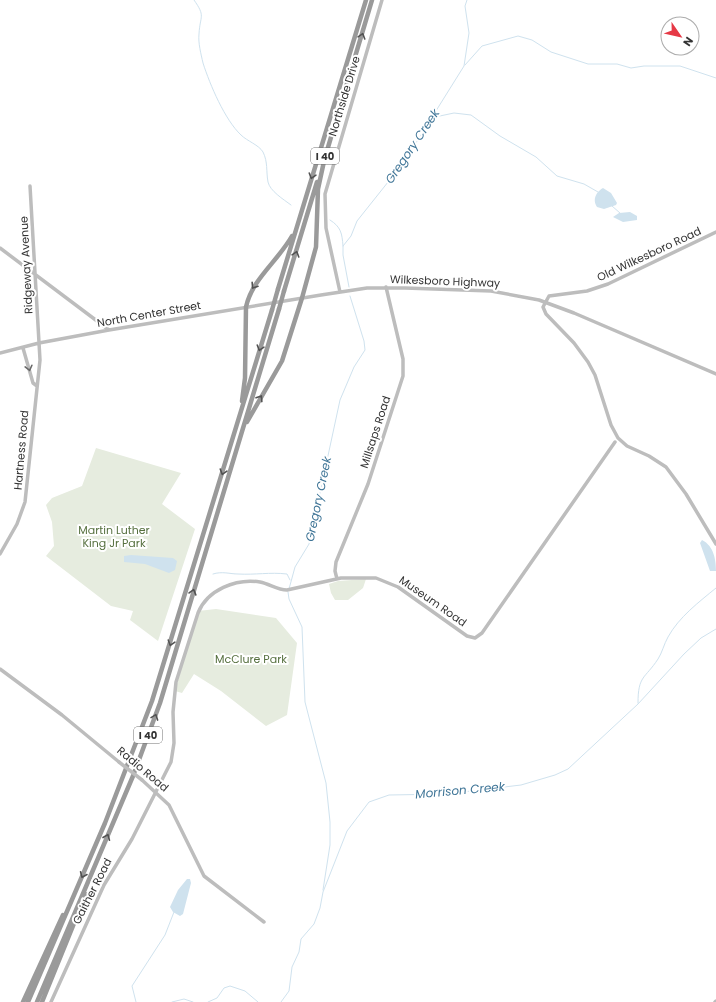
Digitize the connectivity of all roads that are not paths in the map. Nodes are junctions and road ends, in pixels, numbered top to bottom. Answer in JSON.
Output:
{"nodes":[{"id":1,"x":366,"y":0,"type":"edge"},
{"id":2,"x":372,"y":0,"type":"edge"},
{"id":3,"x":382,"y":0,"type":"edge"},
{"id":4,"x":326,"y":152,"type":"junction"},
{"id":5,"x":30,"y":186,"type":"dead end"},
{"id":6,"x":299,"y":219,"type":"junction"},
{"id":7,"x":716,"y":232,"type":"edge"},
{"id":8,"x":0,"y":248,"type":"edge"},
{"id":9,"x":36,"y":274,"type":"junction"},
{"id":10,"x":386,"y":287,"type":"junction"},
{"id":11,"x":340,"y":292,"type":"junction"},
{"id":12,"x":302,"y":298,"type":"junction"},
{"id":13,"x":545,"y":302,"type":"junction"},
{"id":14,"x":246,"y":307,"type":"junction"},
{"id":15,"x":109,"y":330,"type":"junction"},
{"id":16,"x":39,"y":343,"type":"junction"},
{"id":17,"x":23,"y":348,"type":"junction"},
{"id":18,"x":0,"y":353,"type":"edge"},
{"id":19,"x":716,"y":374,"type":"edge"},
{"id":20,"x":37,"y":386,"type":"junction"},
{"id":21,"x":237,"y":425,"type":"junction"},
{"id":22,"x":615,"y":442,"type":"dead end"},
{"id":23,"x":233,"y":459,"type":"junction"},
{"id":24,"x":716,"y":544,"type":"edge"},
{"id":25,"x":0,"y":554,"type":"edge"},
{"id":26,"x":337,"y":579,"type":"junction"},
{"id":27,"x":0,"y":668,"type":"edge"},
{"id":28,"x":156,"y":792,"type":"junction"},
{"id":29,"x":100,"y":854,"type":"junction"},
{"id":30,"x":78,"y":887,"type":"junction"},
{"id":31,"x":264,"y":922,"type":"dead end"},
{"id":32,"x":23,"y":1002,"type":"edge"},
{"id":33,"x":28,"y":1002,"type":"edge"},
{"id":34,"x":37,"y":1002,"type":"edge"},
{"id":35,"x":42,"y":1002,"type":"edge"},
{"id":36,"x":51,"y":1002,"type":"edge"}],
"edges":[{"from":1,"to":6,"type":"highway","number":"I 40","one_way":true},
{"from":4,"to":2,"type":"highway","number":"I 40","one_way":true},
{"from":3,"to":11,"type":"street","name":"Northside Drive"},
{"from":4,"to":12,"type":"highway"},
{"from":23,"to":4,"type":"highway","number":"I 40","one_way":true,"bridge":true},
{"from":5,"to":9,"type":"street","name":"Ridgeway Avenue"},
{"from":6,"to":14,"type":"highway","one_way":true},
{"from":6,"to":21,"type":"highway","number":"I 40","one_way":true,"bridge":true},
{"from":7,"to":13,"type":"street","name":"Old Wilkesboro Road"},
{"from":8,"to":9,"type":"street"},
{"from":9,"to":15,"type":"street"},
{"from":9,"to":16,"type":"street","name":"Ridgeway Avenue"},
{"from":10,"to":11,"type":"street","name":"Wilkesboro Highway"},
{"from":10,"to":13,"type":"street","name":"Wilkesboro Highway"},
{"from":10,"to":26,"type":"street","name":"Millsaps Road"},
{"from":11,"to":12,"type":"street","name":"Wilkesboro Highway"},
{"from":12,"to":14,"type":"street","name":"North Center Street"},
{"from":23,"to":12,"type":"highway","one_way":true},
{"from":13,"to":19,"type":"street","name":"Wilkesboro Highway"},
{"from":13,"to":24,"type":"street"},
{"from":14,"to":15,"type":"street","name":"North Center Street"},
{"from":14,"to":21,"type":"highway"},
{"from":15,"to":16,"type":"street","name":"North Center Street"},
{"from":16,"to":17,"type":"street","name":"North Center Street"},
{"from":16,"to":20,"type":"street","name":"Hartness Road"},
{"from":17,"to":18,"type":"street","name":"North Center Street"},
{"from":17,"to":20,"type":"street","one_way":true},
{"from":20,"to":25,"type":"street","name":"Hartness Road"},
{"from":21,"to":30,"type":"highway","number":"I 40","one_way":true},
{"from":22,"to":26,"type":"street","name":"Museum Road"},
{"from":29,"to":23,"type":"highway","number":"I 40","one_way":true},
{"from":26,"to":28,"type":"street","name":"Museum Road"},
{"from":27,"to":28,"type":"street","name":"Radio Road","bridge":true},
{"from":28,"to":31,"type":"street","name":"Radio Road"},
{"from":28,"to":36,"type":"street","name":"Gaither Road"},
{"from":29,"to":34,"type":"highway","number":"I 40"},
{"from":29,"to":35,"type":"highway"},
{"from":30,"to":32,"type":"highway"},
{"from":30,"to":33,"type":"highway","number":"I 40"}]}
